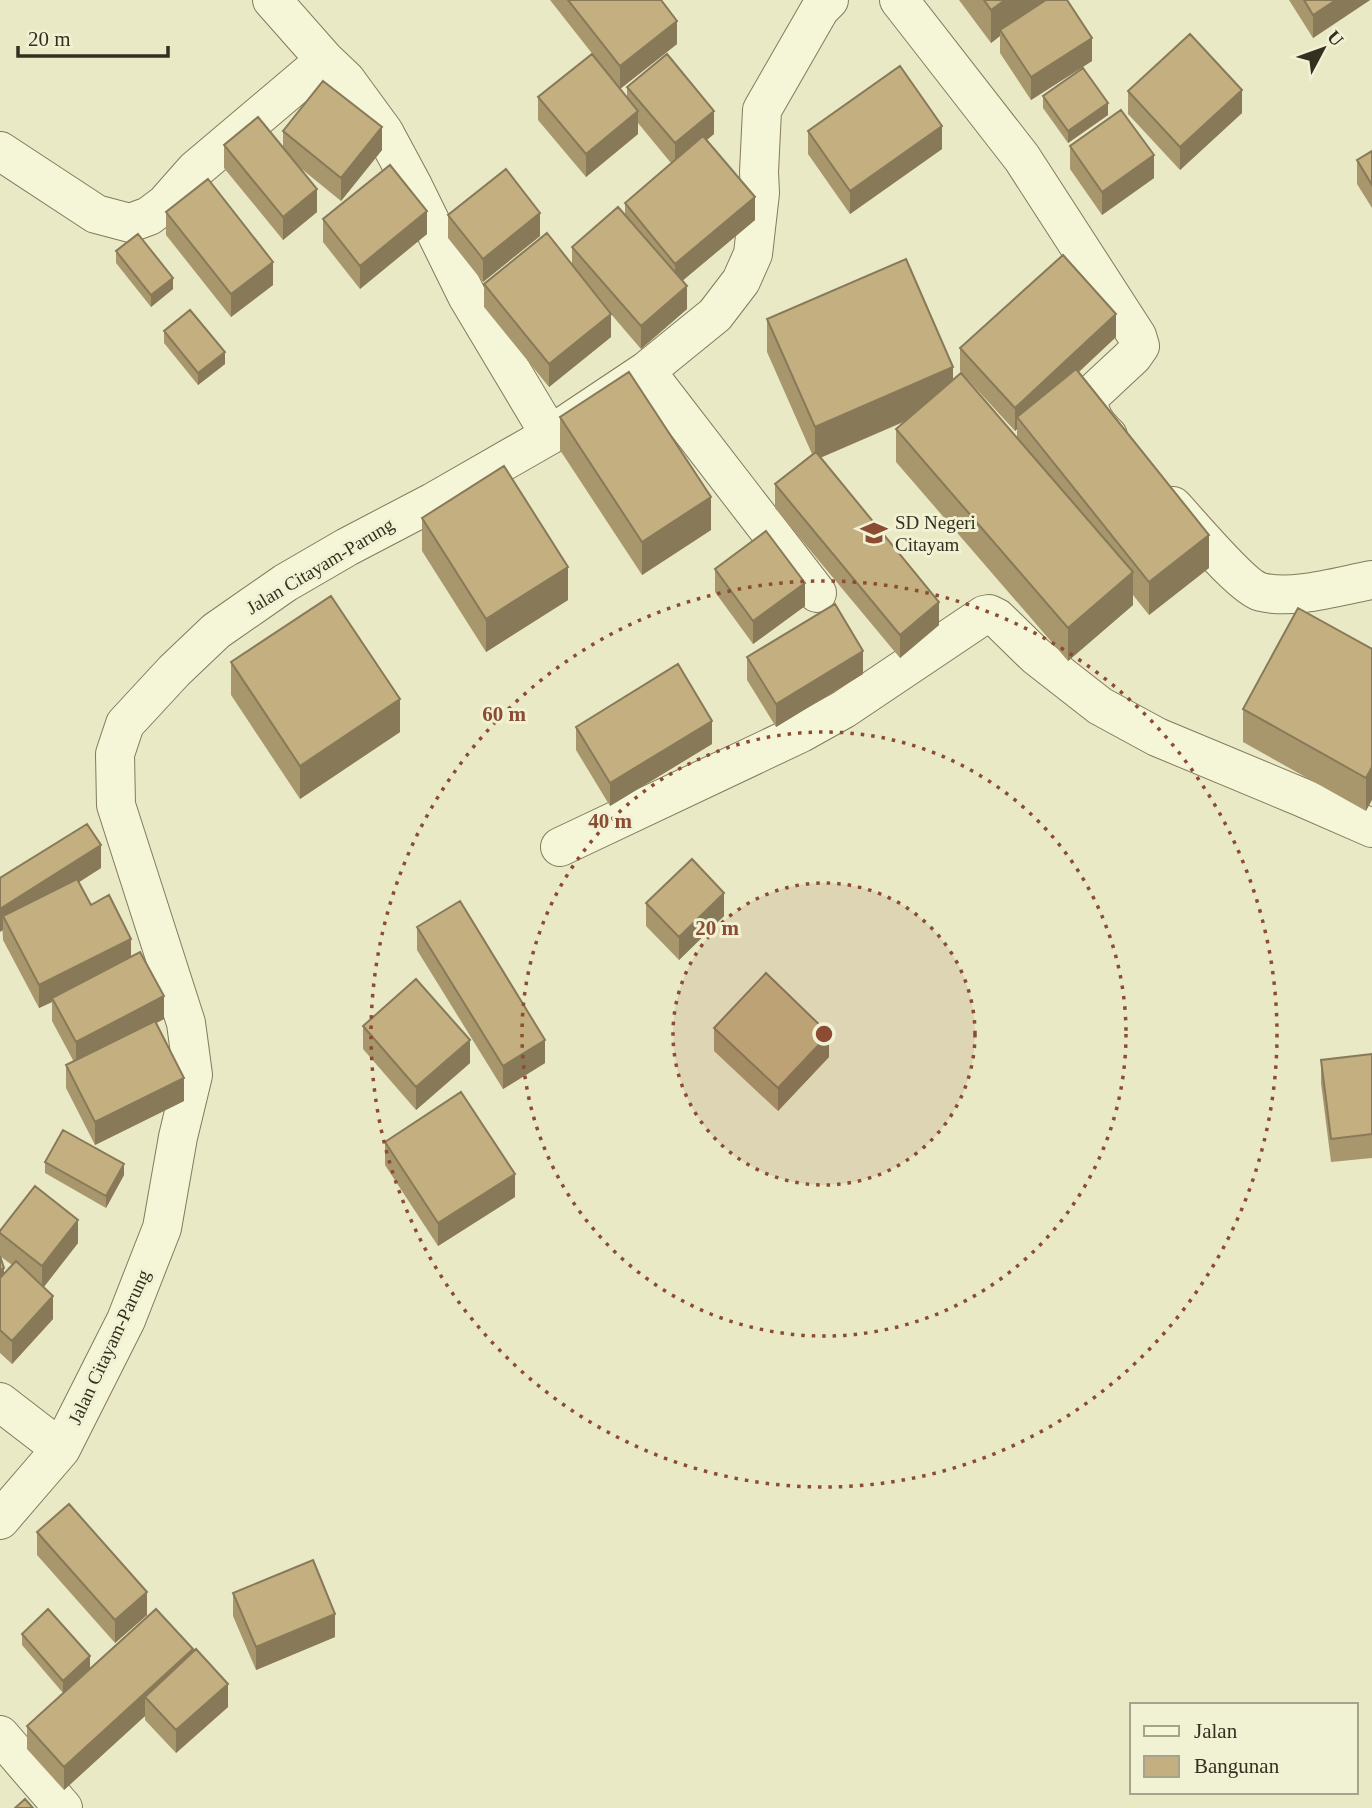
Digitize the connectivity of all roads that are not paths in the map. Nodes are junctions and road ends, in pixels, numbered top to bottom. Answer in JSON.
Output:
{"nodes":[{"id":1,"x":272,"y":0,"type":"edge"},
{"id":2,"x":830,"y":0,"type":"edge"},
{"id":3,"x":899,"y":0,"type":"edge"},
{"id":4,"x":325,"y":60,"type":"junction"},
{"id":5,"x":0,"y":151,"type":"edge"},
{"id":6,"x":646,"y":371,"type":"junction"},
{"id":7,"x":550,"y":435,"type":"junction"},
{"id":8,"x":1372,"y":580,"type":"edge"},
{"id":9,"x":817,"y":593,"type":"dead end"},
{"id":10,"x":1372,"y":828,"type":"edge"},
{"id":11,"x":560,"y":847,"type":"dead end"},
{"id":12,"x":0,"y":1402,"type":"edge"},
{"id":13,"x":61,"y":1449,"type":"junction"},
{"id":14,"x":0,"y":1520,"type":"edge"},
{"id":15,"x":0,"y":1735,"type":"edge"},
{"id":16,"x":64,"y":1808,"type":"edge"}],
"edges":[{"from":1,"to":4,"type":"street"},
{"from":2,"to":6,"type":"street","name":"Jalan Citayam-Parung"},
{"from":3,"to":8,"type":"street"},
{"from":4,"to":5,"type":"street"},
{"from":4,"to":7,"type":"street"},
{"from":6,"to":7,"type":"street","name":"Jalan Citayam-Parung"},
{"from":6,"to":9,"type":"street"},
{"from":7,"to":13,"type":"street","name":"Jalan Citayam-Parung"},
{"from":10,"to":11,"type":"street"},
{"from":12,"to":13,"type":"street"},
{"from":13,"to":14,"type":"street","name":"Jalan Citayam-Parung"},
{"from":15,"to":16,"type":"street"}]}
